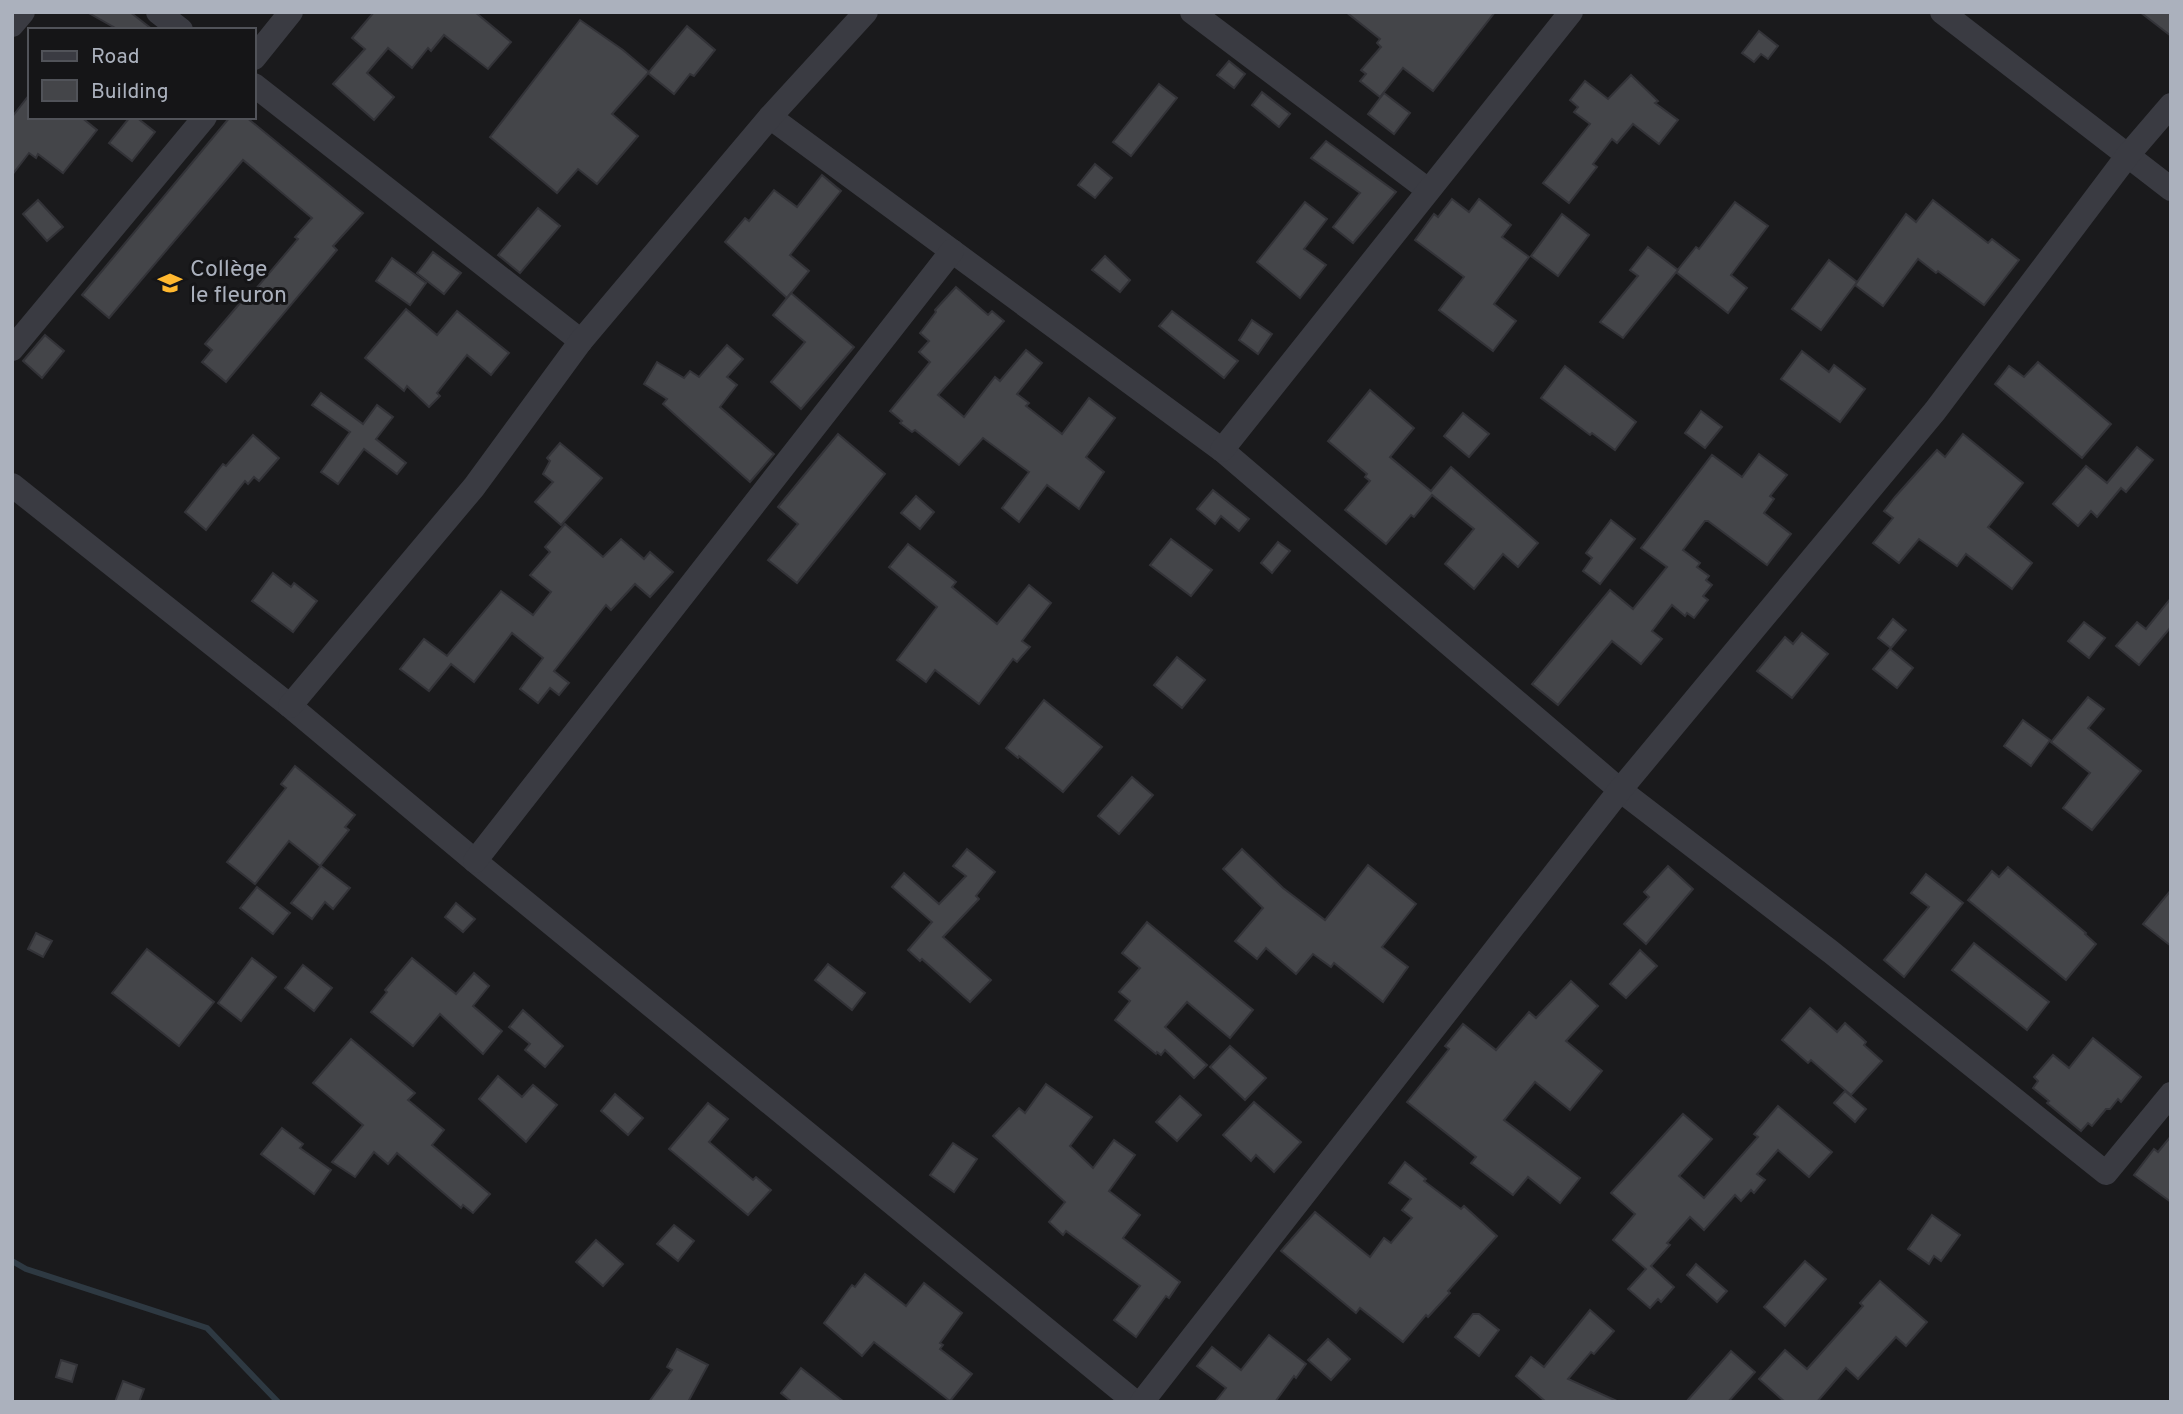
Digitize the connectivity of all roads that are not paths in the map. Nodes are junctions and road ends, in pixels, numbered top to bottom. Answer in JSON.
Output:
{"nodes":[{"id":1,"x":23,"y":12,"type":"edge"},
{"id":2,"x":158,"y":12,"type":"edge"},
{"id":3,"x":291,"y":12,"type":"edge"},
{"id":4,"x":1192,"y":12,"type":"edge"},
{"id":5,"x":1572,"y":12,"type":"edge"},
{"id":6,"x":1942,"y":12,"type":"edge"},
{"id":7,"x":865,"y":13,"type":"edge"},
{"id":8,"x":12,"y":25,"type":"edge"},
{"id":9,"x":178,"y":28,"type":"edge"},
{"id":10,"x":256,"y":56,"type":"edge"},
{"id":11,"x":256,"y":87,"type":"edge"},
{"id":12,"x":2171,"y":104,"type":"edge"},
{"id":13,"x":770,"y":117,"type":"junction"},
{"id":14,"x":203,"y":119,"type":"edge"},
{"id":15,"x":2128,"y":155,"type":"junction"},
{"id":16,"x":2171,"y":189,"type":"edge"},
{"id":17,"x":1428,"y":190,"type":"junction"},
{"id":18,"x":952,"y":251,"type":"junction"},
{"id":19,"x":582,"y":341,"type":"junction"},
{"id":20,"x":12,"y":349,"type":"edge"},
{"id":21,"x":1222,"y":450,"type":"junction"},
{"id":22,"x":12,"y":485,"type":"edge"},
{"id":23,"x":290,"y":706,"type":"junction"},
{"id":24,"x":1620,"y":790,"type":"junction"},
{"id":25,"x":475,"y":861,"type":"junction"},
{"id":26,"x":2171,"y":1094,"type":"edge"},
{"id":27,"x":1135,"y":1402,"type":"edge"},
{"id":28,"x":1142,"y":1402,"type":"edge"}],
"edges":[{"from":1,"to":8,"type":"street"},
{"from":2,"to":9,"type":"street"},
{"from":3,"to":10,"type":"street"},
{"from":4,"to":17,"type":"street"},
{"from":5,"to":17,"type":"street"},
{"from":6,"to":15,"type":"street"},
{"from":7,"to":13,"type":"street"},
{"from":11,"to":19,"type":"street"},
{"from":12,"to":15,"type":"street"},
{"from":13,"to":18,"type":"street"},
{"from":13,"to":19,"type":"street"},
{"from":14,"to":20,"type":"street"},
{"from":15,"to":16,"type":"street"},
{"from":15,"to":24,"type":"street"},
{"from":17,"to":21,"type":"street"},
{"from":18,"to":21,"type":"street"},
{"from":18,"to":25,"type":"street"},
{"from":19,"to":23,"type":"street"},
{"from":21,"to":24,"type":"street"},
{"from":22,"to":23,"type":"street"},
{"from":23,"to":25,"type":"street"},
{"from":24,"to":26,"type":"street"},
{"from":24,"to":28,"type":"street"},
{"from":25,"to":27,"type":"street"}]}
